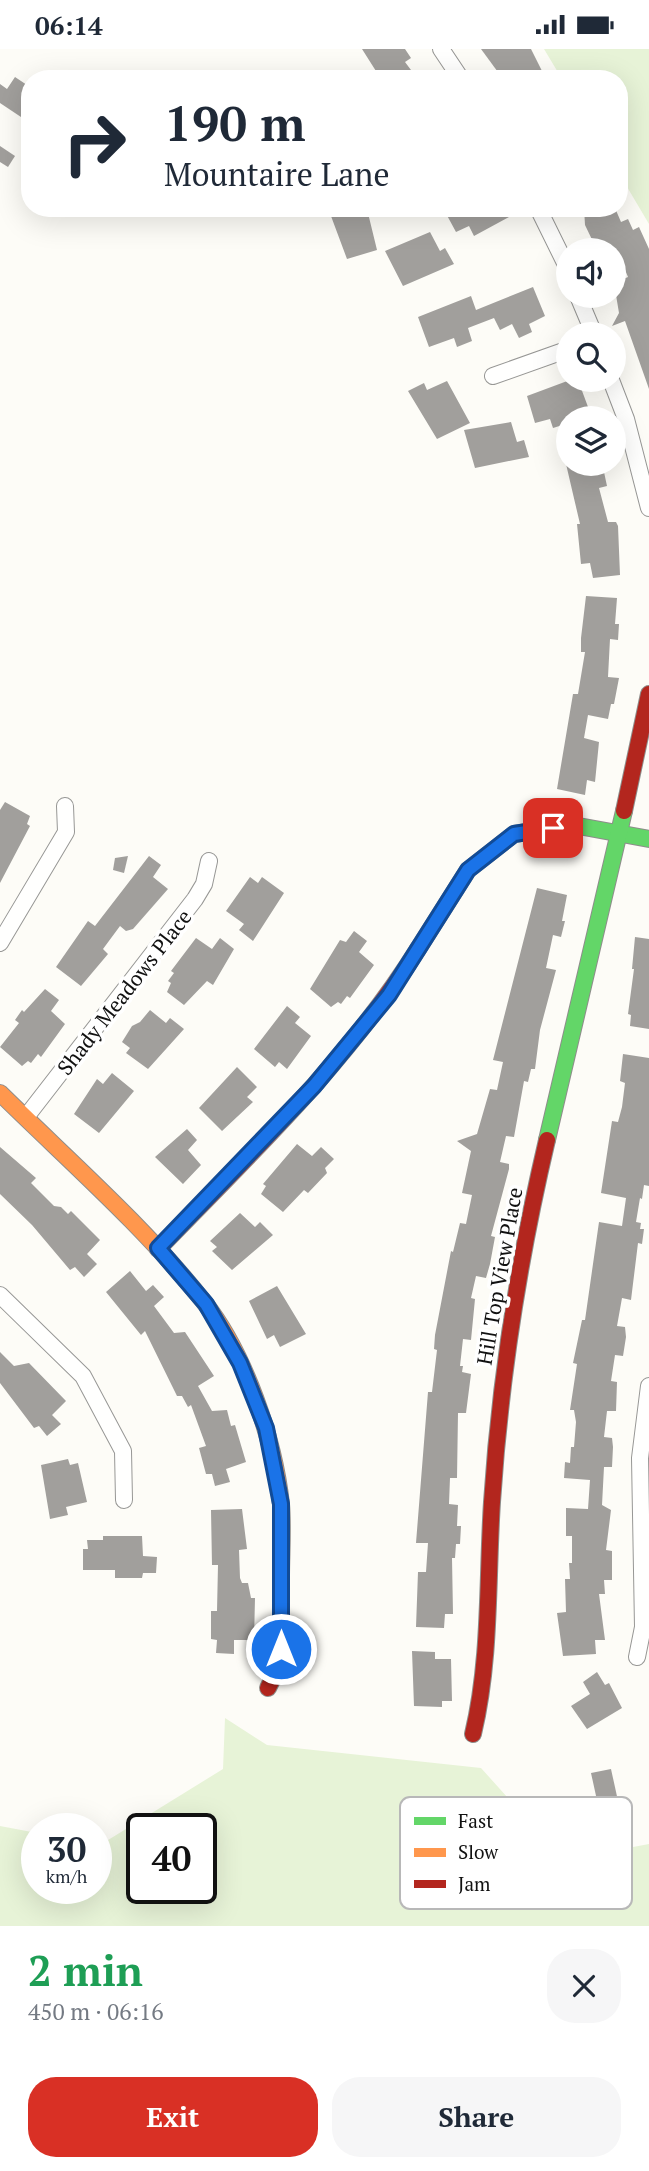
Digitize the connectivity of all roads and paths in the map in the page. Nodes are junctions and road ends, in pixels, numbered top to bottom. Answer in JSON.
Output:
{"nodes":[{"id":1,"x":441,"y":49,"type":"edge"},
{"id":2,"x":455,"y":70,"type":"edge"},
{"id":3,"x":542,"y":217,"type":"edge"},
{"id":4,"x":556,"y":245,"type":"edge"},
{"id":5,"x":556,"y":354,"type":"edge"},
{"id":6,"x":493,"y":376,"type":"dead end"},
{"id":7,"x":616,"y":392,"type":"edge"},
{"id":8,"x":649,"y":508,"type":"edge"},
{"id":9,"x":649,"y":694,"type":"edge"},
{"id":10,"x":65,"y":806,"type":"dead end"},
{"id":11,"x":619,"y":832,"type":"junction"},
{"id":12,"x":649,"y":839,"type":"edge"},
{"id":13,"x":209,"y":861,"type":"dead end"},
{"id":14,"x":0,"y":943,"type":"edge"},
{"id":15,"x":0,"y":1093,"type":"edge"},
{"id":16,"x":26,"y":1117,"type":"junction"},
{"id":17,"x":158,"y":1248,"type":"junction"},
{"id":18,"x":0,"y":1295,"type":"edge"},
{"id":19,"x":649,"y":1386,"type":"edge"},
{"id":20,"x":124,"y":1500,"type":"dead end"},
{"id":21,"x":637,"y":1657,"type":"dead end"},
{"id":22,"x":268,"y":1688,"type":"dead end"},
{"id":23,"x":473,"y":1734,"type":"dead end"}],
"edges":[{"from":1,"to":2,"type":"street"},
{"from":3,"to":4,"type":"street"},
{"from":5,"to":6,"type":"street"},
{"from":7,"to":8,"type":"street"},
{"from":9,"to":11,"type":"street","name":"Hill Top View Place"},
{"from":10,"to":14,"type":"street"},
{"from":11,"to":12,"type":"street"},
{"from":11,"to":17,"type":"street"},
{"from":11,"to":23,"type":"street","name":"Hill Top View Place"},
{"from":13,"to":16,"type":"street","name":"Shady Meadows Place"},
{"from":15,"to":16,"type":"street"},
{"from":16,"to":17,"type":"street"},
{"from":17,"to":22,"type":"street"},
{"from":18,"to":20,"type":"street"},
{"from":19,"to":21,"type":"street"}]}
